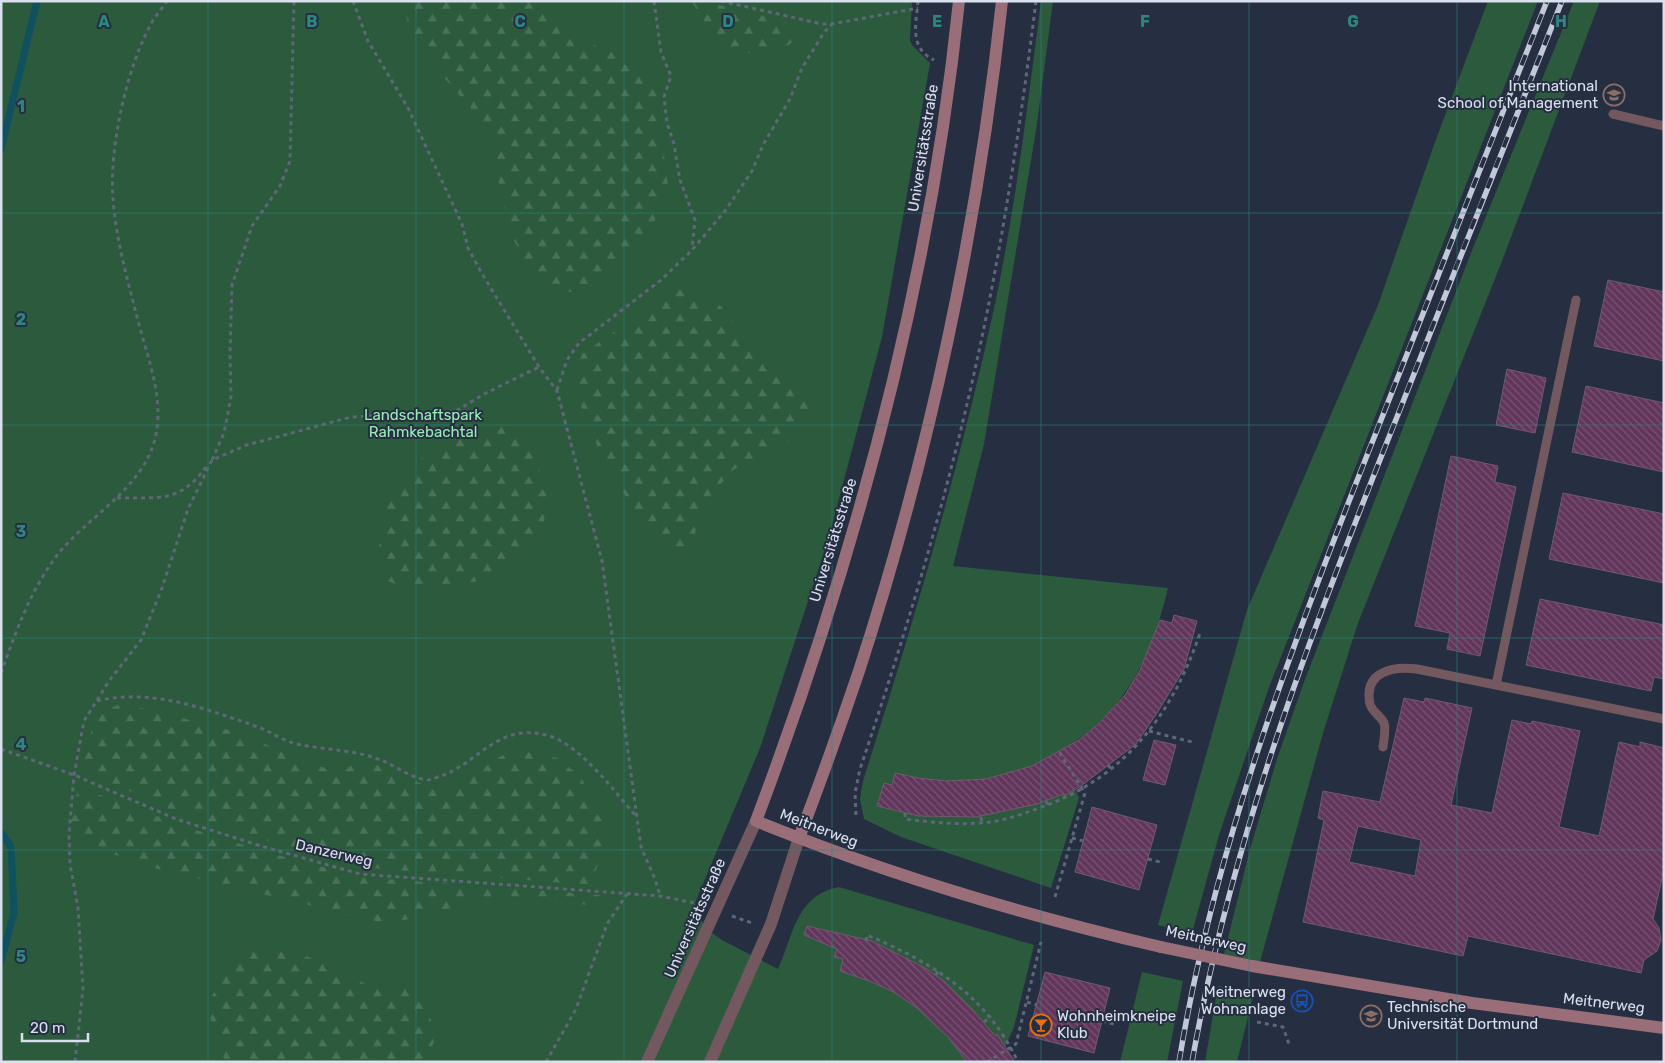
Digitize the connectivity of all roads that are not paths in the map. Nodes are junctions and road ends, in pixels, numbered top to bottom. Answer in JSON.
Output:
{"nodes":[{"id":1,"x":959,"y":1,"type":"edge"},
{"id":2,"x":1002,"y":1,"type":"edge"},
{"id":3,"x":1612,"y":114,"type":"dead end"},
{"id":4,"x":1664,"y":126,"type":"edge"},
{"id":5,"x":1576,"y":300,"type":"dead end"},
{"id":6,"x":1496,"y":685,"type":"junction"},
{"id":7,"x":1664,"y":719,"type":"edge"},
{"id":8,"x":1384,"y":746,"type":"dead end"},
{"id":9,"x":756,"y":821,"type":"junction"},
{"id":10,"x":799,"y":838,"type":"junction"},
{"id":11,"x":1664,"y":1028,"type":"edge"},
{"id":12,"x":647,"y":1062,"type":"edge"},
{"id":13,"x":710,"y":1062,"type":"edge"}],
"edges":[{"from":1,"to":9,"type":"street","name":"Universitätsstraße"},
{"from":2,"to":10,"type":"street"},
{"from":3,"to":4,"type":"lane"},
{"from":5,"to":6,"type":"lane"},
{"from":6,"to":7,"type":"lane"},
{"from":6,"to":8,"type":"lane"},
{"from":9,"to":10,"type":"street","name":"Meitnerweg"},
{"from":9,"to":12,"type":"street","name":"Universitätsstraße"},
{"from":10,"to":11,"type":"street","name":"Meitnerweg","bridge":true},
{"from":10,"to":13,"type":"street"}]}
